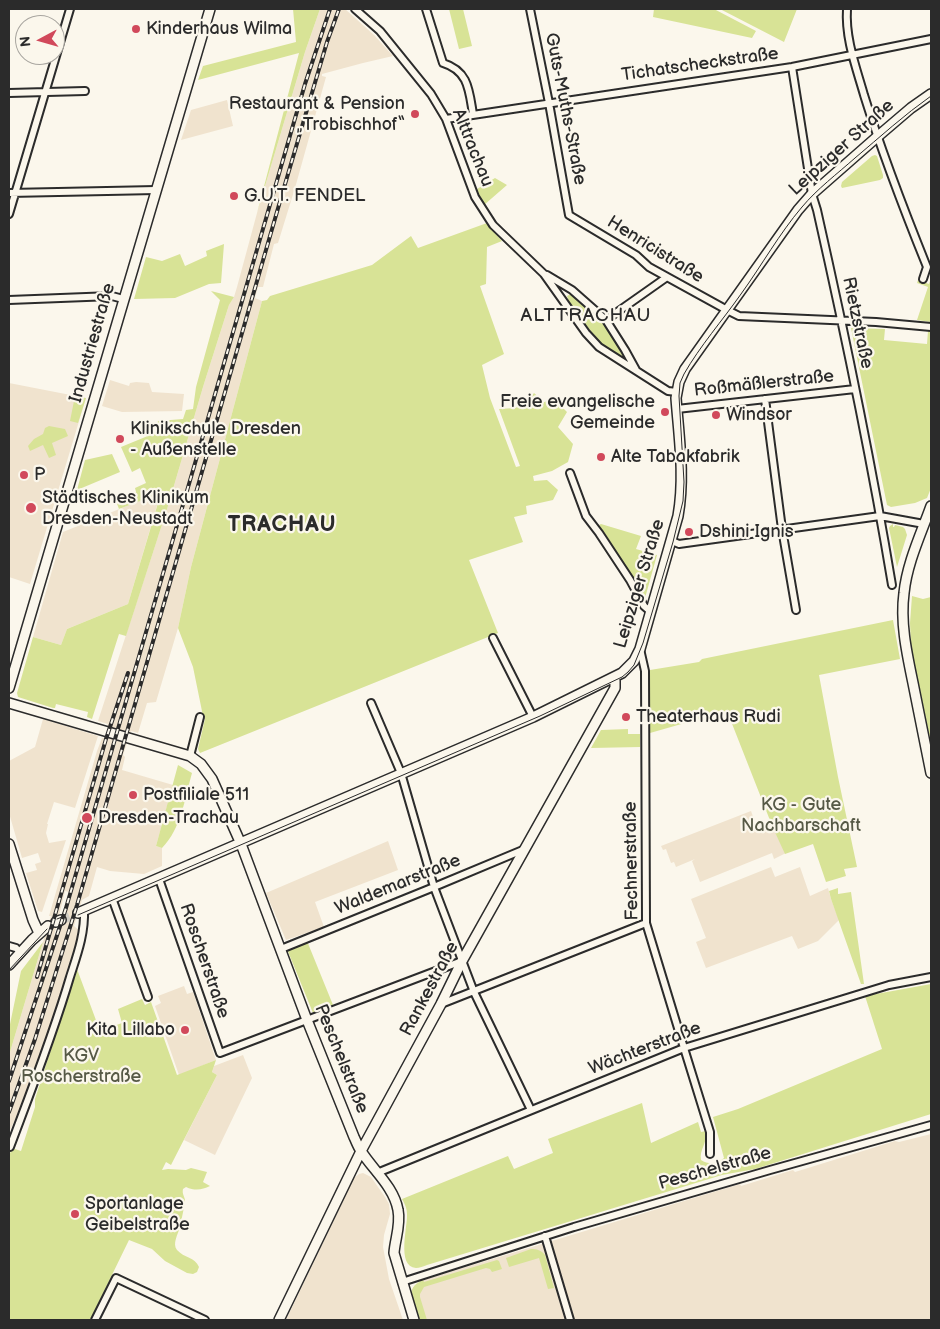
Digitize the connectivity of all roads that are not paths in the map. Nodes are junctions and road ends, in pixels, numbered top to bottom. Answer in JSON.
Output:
{"nodes":[{"id":1,"x":70,"y":9,"type":"edge"},
{"id":2,"x":210,"y":9,"type":"edge"},
{"id":3,"x":355,"y":9,"type":"edge"},
{"id":4,"x":426,"y":9,"type":"edge"},
{"id":5,"x":530,"y":9,"type":"edge"},
{"id":6,"x":848,"y":9,"type":"edge"},
{"id":7,"x":931,"y":39,"type":"edge"},
{"id":8,"x":852,"y":54,"type":"junction"},
{"id":9,"x":792,"y":67,"type":"junction"},
{"id":10,"x":85,"y":91,"type":"dead end"},
{"id":11,"x":44,"y":92,"type":"junction"},
{"id":12,"x":9,"y":93,"type":"edge"},
{"id":13,"x":931,"y":94,"type":"edge"},
{"id":14,"x":549,"y":102,"type":"junction"},
{"id":15,"x":473,"y":114,"type":"junction"},
{"id":16,"x":446,"y":119,"type":"junction"},
{"id":17,"x":877,"y":137,"type":"junction"},
{"id":18,"x":156,"y":190,"type":"junction"},
{"id":19,"x":12,"y":193,"type":"edge"},
{"id":20,"x":812,"y":194,"type":"junction"},
{"id":21,"x":9,"y":214,"type":"edge"},
{"id":22,"x":569,"y":215,"type":"joint"},
{"id":23,"x":544,"y":274,"type":"junction"},
{"id":24,"x":667,"y":277,"type":"junction"},
{"id":25,"x":923,"y":279,"type":"dead end"},
{"id":26,"x":123,"y":299,"type":"junction"},
{"id":27,"x":9,"y":300,"type":"edge"},
{"id":28,"x":726,"y":310,"type":"junction"},
{"id":29,"x":606,"y":320,"type":"junction"},
{"id":30,"x":841,"y":320,"type":"junction"},
{"id":31,"x":931,"y":327,"type":"edge"},
{"id":32,"x":636,"y":371,"type":"junction"},
{"id":33,"x":855,"y":389,"type":"junction"},
{"id":34,"x":676,"y":392,"type":"junction"},
{"id":35,"x":765,"y":399,"type":"junction"},
{"id":36,"x":677,"y":409,"type":"junction"},
{"id":37,"x":570,"y":472,"type":"dead end"},
{"id":38,"x":931,"y":506,"type":"edge"},
{"id":39,"x":880,"y":516,"type":"junction"},
{"id":40,"x":924,"y":524,"type":"junction"},
{"id":41,"x":782,"y":529,"type":"junction"},
{"id":42,"x":672,"y":541,"type":"junction"},
{"id":43,"x":892,"y":585,"type":"dead end"},
{"id":44,"x":796,"y":610,"type":"dead end"},
{"id":45,"x":651,"y":612,"type":"junction"},
{"id":46,"x":493,"y":638,"type":"dead end"},
{"id":47,"x":640,"y":649,"type":"junction"},
{"id":48,"x":614,"y":678,"type":"junction"},
{"id":49,"x":9,"y":688,"type":"edge"},
{"id":50,"x":9,"y":703,"type":"edge"},
{"id":51,"x":371,"y":703,"type":"dead end"},
{"id":52,"x":200,"y":717,"type":"dead end"},
{"id":53,"x":533,"y":717,"type":"junction"},
{"id":54,"x":190,"y":756,"type":"junction"},
{"id":55,"x":931,"y":773,"type":"edge"},
{"id":56,"x":402,"y":774,"type":"junction"},
{"id":57,"x":9,"y":844,"type":"edge"},
{"id":58,"x":241,"y":844,"type":"junction"},
{"id":59,"x":526,"y":848,"type":"junction"},
{"id":60,"x":159,"y":879,"type":"junction"},
{"id":61,"x":434,"y":887,"type":"junction"},
{"id":62,"x":112,"y":898,"type":"junction"},
{"id":63,"x":81,"y":912,"type":"joint"},
{"id":64,"x":55,"y":923,"type":"tunnel mouth"},
{"id":65,"x":646,"y":923,"type":"junction"},
{"id":66,"x":39,"y":933,"type":"junction"},
{"id":67,"x":9,"y":946,"type":"edge"},
{"id":68,"x":280,"y":948,"type":"junction"},
{"id":69,"x":20,"y":952,"type":"junction"},
{"id":70,"x":462,"y":962,"type":"junction"},
{"id":71,"x":9,"y":965,"type":"edge"},
{"id":72,"x":931,"y":977,"type":"edge"},
{"id":73,"x":474,"y":992,"type":"junction"},
{"id":74,"x":148,"y":997,"type":"dead end"},
{"id":75,"x":441,"y":1004,"type":"junction"},
{"id":76,"x":308,"y":1020,"type":"junction"},
{"id":77,"x":684,"y":1048,"type":"junction"},
{"id":78,"x":531,"y":1110,"type":"junction"},
{"id":79,"x":931,"y":1125,"type":"edge"},
{"id":80,"x":10,"y":1147,"type":"dead end"},
{"id":81,"x":361,"y":1151,"type":"junction"},
{"id":82,"x":710,"y":1154,"type":"dead end"},
{"id":83,"x":377,"y":1173,"type":"junction"},
{"id":84,"x":545,"y":1236,"type":"junction"},
{"id":85,"x":402,"y":1282,"type":"junction"},
{"id":86,"x":95,"y":1320,"type":"edge"},
{"id":87,"x":205,"y":1320,"type":"edge"},
{"id":88,"x":279,"y":1320,"type":"edge"},
{"id":89,"x":414,"y":1320,"type":"edge"},
{"id":90,"x":570,"y":1320,"type":"edge"}],
"edges":[{"from":1,"to":11,"type":"street"},
{"from":2,"to":18,"type":"street","name":"Industriestraße"},
{"from":3,"to":16,"type":"street","name":"Alttrachau"},
{"from":4,"to":15,"type":"street"},
{"from":5,"to":14,"type":"street","name":"Guts-Muths-Straße"},
{"from":6,"to":8,"type":"street"},
{"from":7,"to":8,"type":"street","name":"Tichatscheckstraße"},
{"from":8,"to":9,"type":"street","name":"Tichatscheckstraße"},
{"from":8,"to":17,"type":"street"},
{"from":9,"to":14,"type":"street","name":"Tichatscheckstraße"},
{"from":9,"to":20,"type":"street","name":"Rietzstraße"},
{"from":10,"to":11,"type":"street"},
{"from":11,"to":12,"type":"street"},
{"from":11,"to":19,"type":"street"},
{"from":13,"to":17,"type":"street","name":"Leipziger Straße"},
{"from":14,"to":15,"type":"street","name":"Tichatscheckstraße"},
{"from":14,"to":22,"type":"street","name":"Guts-Muths-Straße"},
{"from":15,"to":16,"type":"street","name":"Tichatscheckstraße"},
{"from":16,"to":23,"type":"street","name":"Alttrachau"},
{"from":17,"to":20,"type":"street","name":"Leipziger Straße"},
{"from":17,"to":25,"type":"street"},
{"from":18,"to":19,"type":"street"},
{"from":18,"to":26,"type":"street","name":"Industriestraße"},
{"from":19,"to":21,"type":"street"},
{"from":20,"to":28,"type":"street","name":"Leipziger Straße"},
{"from":20,"to":30,"type":"street","name":"Rietzstraße"},
{"from":22,"to":24,"type":"street","name":"Henricistraße"},
{"from":23,"to":29,"type":"street","name":"Alttrachau"},
{"from":23,"to":32,"type":"street","name":"Alttrachau"},
{"from":24,"to":28,"type":"street","name":"Henricistraße"},
{"from":24,"to":29,"type":"street"},
{"from":26,"to":27,"type":"street"},
{"from":26,"to":49,"type":"street","name":"Industriestraße"},
{"from":28,"to":30,"type":"street","name":"Henricistraße"},
{"from":28,"to":34,"type":"street","name":"Leipziger Straße"},
{"from":29,"to":32,"type":"street","name":"Alttrachau"},
{"from":30,"to":31,"type":"street","name":"Henricistraße"},
{"from":30,"to":33,"type":"street","name":"Rietzstraße"},
{"from":32,"to":34,"type":"street","name":"Alttrachau"},
{"from":33,"to":35,"type":"street","name":"Roßmäßlerstraße"},
{"from":33,"to":39,"type":"street","name":"Rietzstraße"},
{"from":34,"to":36,"type":"street","name":"Leipziger Straße"},
{"from":35,"to":36,"type":"street","name":"Roßmäßlerstraße"},
{"from":35,"to":41,"type":"street"},
{"from":36,"to":42,"type":"street","name":"Leipziger Straße"},
{"from":37,"to":45,"type":"street"},
{"from":38,"to":40,"type":"street"},
{"from":39,"to":40,"type":"street"},
{"from":39,"to":41,"type":"street"},
{"from":39,"to":43,"type":"street","name":"Rietzstraße"},
{"from":40,"to":55,"type":"street"},
{"from":41,"to":42,"type":"street"},
{"from":41,"to":44,"type":"street"},
{"from":42,"to":45,"type":"street","name":"Leipziger Straße"},
{"from":45,"to":47,"type":"street","name":"Leipziger Straße"},
{"from":46,"to":53,"type":"street"},
{"from":47,"to":48,"type":"street","name":"Leipziger Straße"},
{"from":47,"to":65,"type":"street","name":"Fechnerstraße"},
{"from":48,"to":53,"type":"street","name":"Leipziger Straße"},
{"from":48,"to":59,"type":"street","name":"Rankestraße"},
{"from":50,"to":54,"type":"street"},
{"from":51,"to":56,"type":"street"},
{"from":52,"to":54,"type":"street"},
{"from":53,"to":56,"type":"street","name":"Leipziger Straße"},
{"from":54,"to":58,"type":"street","name":"Peschelstraße"},
{"from":56,"to":58,"type":"street","name":"Leipziger Straße"},
{"from":56,"to":61,"type":"street"},
{"from":57,"to":66,"type":"street"},
{"from":58,"to":60,"type":"street","name":"Leipziger Straße"},
{"from":58,"to":68,"type":"street","name":"Peschelstraße"},
{"from":59,"to":61,"type":"street","name":"Waldemarstraße"},
{"from":59,"to":70,"type":"street","name":"Rankestraße"},
{"from":60,"to":62,"type":"street","name":"Leipziger Straße"},
{"from":60,"to":76,"type":"street","name":"Roscherstraße"},
{"from":61,"to":68,"type":"street","name":"Waldemarstraße"},
{"from":61,"to":70,"type":"street"},
{"from":62,"to":63,"type":"street","name":"Leipziger Straße"},
{"from":62,"to":74,"type":"street"},
{"from":63,"to":80,"type":"street"},
{"from":64,"to":66,"type":"street"},
{"from":65,"to":73,"type":"street"},
{"from":65,"to":77,"type":"street","name":"Fechnerstraße"},
{"from":66,"to":69,"type":"street"},
{"from":67,"to":69,"type":"street"},
{"from":68,"to":76,"type":"street","name":"Peschelstraße"},
{"from":69,"to":71,"type":"street"},
{"from":70,"to":73,"type":"street"},
{"from":70,"to":75,"type":"street","name":"Rankestraße"},
{"from":70,"to":76,"type":"street"},
{"from":72,"to":77,"type":"street","name":"Wächterstraße"},
{"from":73,"to":75,"type":"street"},
{"from":73,"to":78,"type":"street"},
{"from":75,"to":81,"type":"street","name":"Rankestraße"},
{"from":76,"to":81,"type":"street","name":"Peschelstraße"},
{"from":77,"to":78,"type":"street","name":"Wächterstraße"},
{"from":77,"to":82,"type":"street","name":"Fechnerstraße"},
{"from":78,"to":83,"type":"street","name":"Wächterstraße"},
{"from":79,"to":84,"type":"street","name":"Peschelstraße"},
{"from":81,"to":83,"type":"street","name":"Peschelstraße"},
{"from":81,"to":88,"type":"street","name":"Rankestraße"},
{"from":83,"to":85,"type":"street","name":"Peschelstraße"},
{"from":84,"to":85,"type":"street","name":"Peschelstraße"},
{"from":84,"to":90,"type":"street"},
{"from":85,"to":89,"type":"street","name":"Peschelstraße"},
{"from":86,"to":87,"type":"street"}]}
